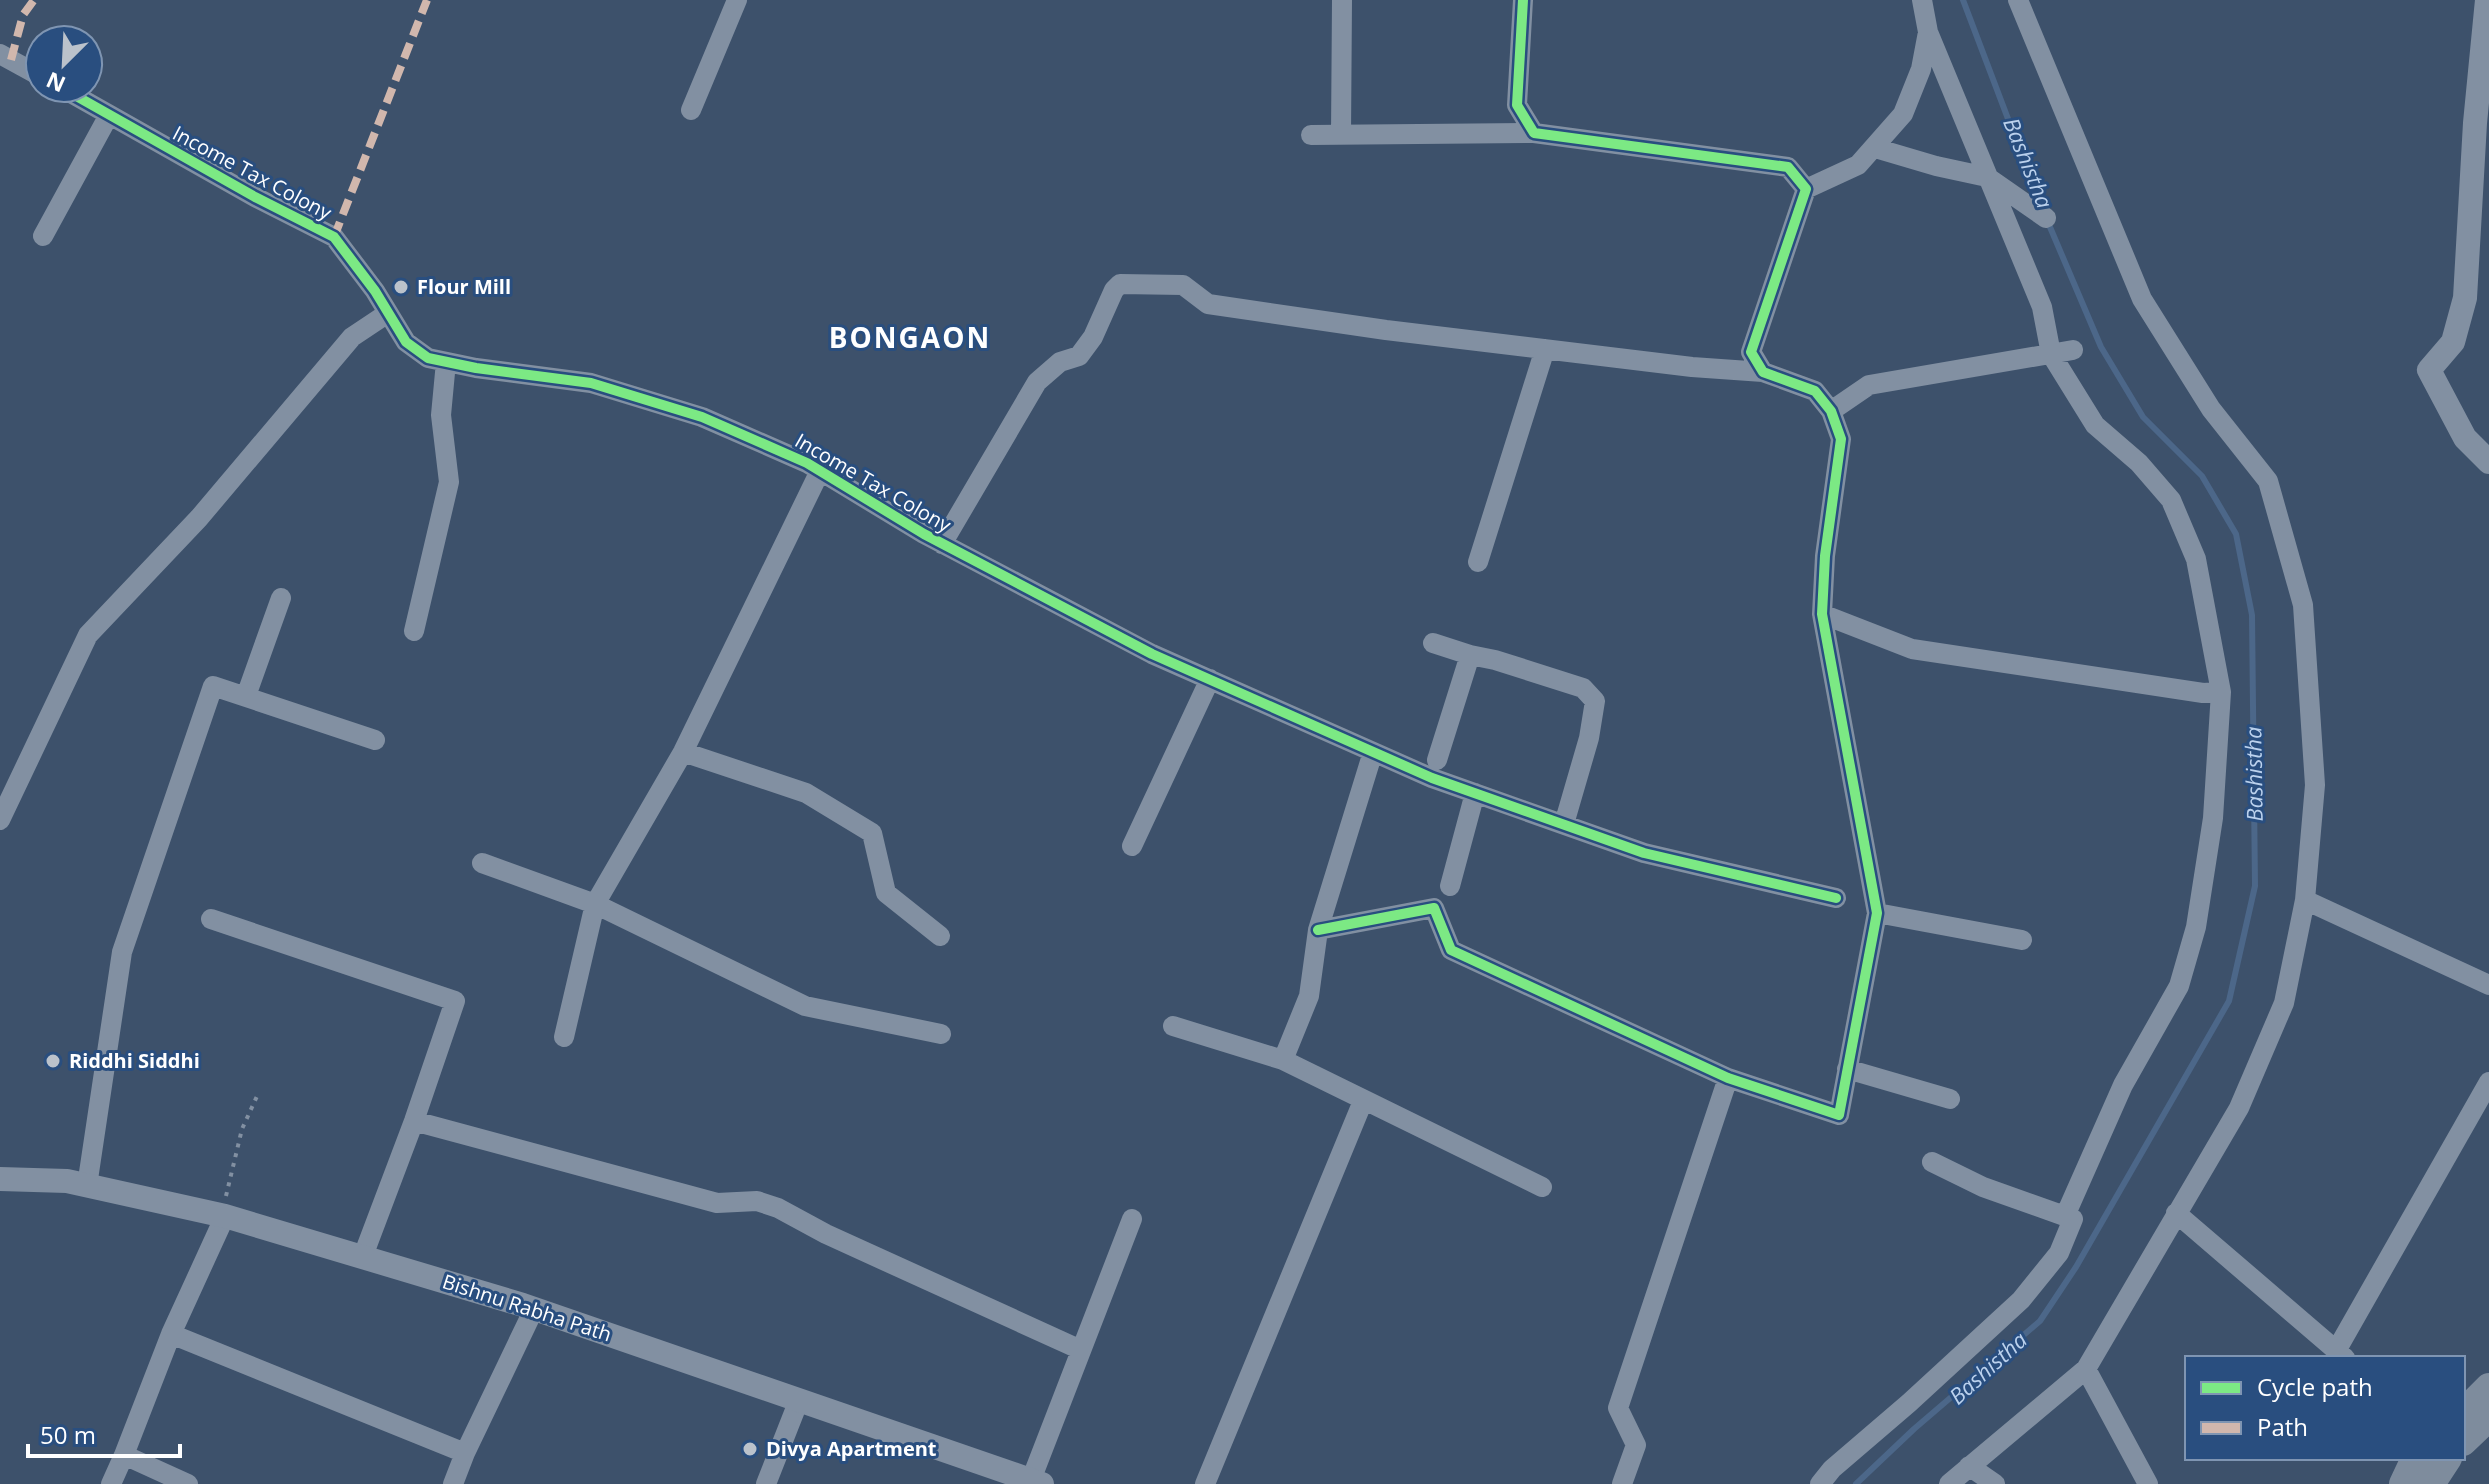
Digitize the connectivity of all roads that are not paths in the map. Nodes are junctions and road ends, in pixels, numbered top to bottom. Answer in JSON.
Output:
{"nodes":[{"id":1,"x":737,"y":0,"type":"edge"},
{"id":2,"x":1342,"y":0,"type":"edge"},
{"id":3,"x":1523,"y":0,"type":"edge"},
{"id":4,"x":1922,"y":0,"type":"edge"},
{"id":5,"x":2018,"y":0,"type":"edge"},
{"id":6,"x":2487,"y":0,"type":"edge"},
{"id":7,"x":1928,"y":32,"type":"junction"},
{"id":8,"x":0,"y":54,"type":"edge"},
{"id":9,"x":24,"y":67,"type":"edge"},
{"id":10,"x":90,"y":104,"type":"edge"},
{"id":11,"x":691,"y":110,"type":"dead end"},
{"id":12,"x":109,"y":115,"type":"junction"},
{"id":13,"x":1534,"y":133,"type":"junction"},
{"id":14,"x":1311,"y":135,"type":"dead end"},
{"id":15,"x":1341,"y":135,"type":"junction"},
{"id":16,"x":1875,"y":148,"type":"junction"},
{"id":17,"x":1987,"y":177,"type":"junction"},
{"id":18,"x":1806,"y":189,"type":"junction"},
{"id":19,"x":2046,"y":218,"type":"dead end"},
{"id":20,"x":43,"y":236,"type":"dead end"},
{"id":21,"x":388,"y":313,"type":"junction"},
{"id":22,"x":1545,"y":349,"type":"junction"},
{"id":23,"x":2073,"y":350,"type":"dead end"},
{"id":24,"x":2051,"y":354,"type":"junction"},
{"id":25,"x":446,"y":362,"type":"junction"},
{"id":26,"x":1763,"y":372,"type":"junction"},
{"id":27,"x":1831,"y":411,"type":"junction"},
{"id":28,"x":2489,"y":462,"type":"edge"},
{"id":29,"x":820,"y":471,"type":"junction"},
{"id":30,"x":942,"y":544,"type":"junction"},
{"id":31,"x":1478,"y":562,"type":"dead end"},
{"id":32,"x":281,"y":598,"type":"dead end"},
{"id":33,"x":1822,"y":614,"type":"junction"},
{"id":34,"x":414,"y":631,"type":"dead end"},
{"id":35,"x":1433,"y":643,"type":"dead end"},
{"id":36,"x":1470,"y":655,"type":"junction"},
{"id":37,"x":1210,"y":679,"type":"junction"},
{"id":38,"x":2221,"y":692,"type":"junction"},
{"id":39,"x":246,"y":696,"type":"junction"},
{"id":40,"x":375,"y":740,"type":"dead end"},
{"id":41,"x":683,"y":752,"type":"junction"},
{"id":42,"x":1373,"y":752,"type":"junction"},
{"id":43,"x":1437,"y":760,"type":"dead end"},
{"id":44,"x":1475,"y":793,"type":"junction"},
{"id":45,"x":0,"y":820,"type":"edge"},
{"id":46,"x":1564,"y":824,"type":"junction"},
{"id":47,"x":1132,"y":846,"type":"dead end"},
{"id":48,"x":482,"y":863,"type":"dead end"},
{"id":49,"x":1450,"y":886,"type":"dead end"},
{"id":50,"x":1836,"y":898,"type":"dead end"},
{"id":51,"x":2305,"y":900,"type":"junction"},
{"id":52,"x":595,"y":904,"type":"junction"},
{"id":53,"x":1877,"y":913,"type":"junction"},
{"id":54,"x":211,"y":919,"type":"dead end"},
{"id":55,"x":1318,"y":930,"type":"junction"},
{"id":56,"x":940,"y":936,"type":"dead end"},
{"id":57,"x":2022,"y":940,"type":"dead end"},
{"id":58,"x":2489,"y":985,"type":"edge"},
{"id":59,"x":1173,"y":1026,"type":"dead end"},
{"id":60,"x":941,"y":1034,"type":"dead end"},
{"id":61,"x":564,"y":1037,"type":"dead end"},
{"id":62,"x":1283,"y":1060,"type":"junction"},
{"id":63,"x":1847,"y":1069,"type":"junction"},
{"id":64,"x":1728,"y":1078,"type":"junction"},
{"id":65,"x":2489,"y":1082,"type":"edge"},
{"id":66,"x":1950,"y":1099,"type":"dead end"},
{"id":67,"x":1363,"y":1101,"type":"junction"},
{"id":68,"x":414,"y":1121,"type":"junction"},
{"id":69,"x":1932,"y":1162,"type":"dead end"},
{"id":70,"x":0,"y":1179,"type":"edge"},
{"id":71,"x":87,"y":1186,"type":"junction"},
{"id":72,"x":1542,"y":1187,"type":"dead end"},
{"id":73,"x":224,"y":1209,"type":"junction"},
{"id":74,"x":2176,"y":1213,"type":"junction"},
{"id":75,"x":2065,"y":1216,"type":"junction"},
{"id":76,"x":1132,"y":1219,"type":"dead end"},
{"id":77,"x":363,"y":1256,"type":"junction"},
{"id":78,"x":534,"y":1309,"type":"junction"},
{"id":79,"x":171,"y":1334,"type":"junction"},
{"id":80,"x":1081,"y":1350,"type":"junction"},
{"id":81,"x":2341,"y":1354,"type":"edge"},
{"id":82,"x":2086,"y":1369,"type":"junction"},
{"id":83,"x":2489,"y":1387,"type":"edge"},
{"id":84,"x":799,"y":1400,"type":"junction"},
{"id":85,"x":2465,"y":1411,"type":"edge"},
{"id":86,"x":2489,"y":1417,"type":"edge"},
{"id":87,"x":2465,"y":1440,"type":"edge"},
{"id":88,"x":465,"y":1453,"type":"junction"},
{"id":89,"x":124,"y":1455,"type":"junction"},
{"id":90,"x":2418,"y":1460,"type":"edge"},
{"id":91,"x":2447,"y":1460,"type":"edge"},
{"id":92,"x":1969,"y":1466,"type":"junction"},
{"id":93,"x":1037,"y":1482,"type":"edge"},
{"id":94,"x":111,"y":1484,"type":"edge"},
{"id":95,"x":188,"y":1484,"type":"edge"},
{"id":96,"x":453,"y":1484,"type":"edge"},
{"id":97,"x":766,"y":1484,"type":"edge"},
{"id":98,"x":1205,"y":1484,"type":"edge"},
{"id":99,"x":1622,"y":1484,"type":"edge"},
{"id":100,"x":1820,"y":1484,"type":"edge"},
{"id":101,"x":1949,"y":1484,"type":"edge"},
{"id":102,"x":1995,"y":1484,"type":"edge"},
{"id":103,"x":2148,"y":1484,"type":"edge"},
{"id":104,"x":2403,"y":1484,"type":"edge"},
{"id":105,"x":2431,"y":1484,"type":"edge"}],
"edges":[{"from":1,"to":11,"type":"street"},
{"from":2,"to":15,"type":"street"},
{"from":3,"to":13,"type":"street"},
{"from":4,"to":7,"type":"street"},
{"from":5,"to":51,"type":"street"},
{"from":6,"to":28,"type":"street"},
{"from":7,"to":16,"type":"street"},
{"from":7,"to":17,"type":"street"},
{"from":8,"to":9,"type":"street"},
{"from":10,"to":12,"type":"street","name":"Income Tax Colony"},
{"from":12,"to":20,"type":"street"},
{"from":12,"to":21,"type":"street","name":"Income Tax Colony"},
{"from":13,"to":15,"type":"street"},
{"from":13,"to":18,"type":"street"},
{"from":14,"to":15,"type":"street"},
{"from":16,"to":17,"type":"street"},
{"from":16,"to":18,"type":"street"},
{"from":17,"to":19,"type":"street"},
{"from":17,"to":24,"type":"street"},
{"from":18,"to":26,"type":"street"},
{"from":21,"to":25,"type":"street","name":"Income Tax Colony"},
{"from":21,"to":45,"type":"street"},
{"from":22,"to":26,"type":"street"},
{"from":22,"to":30,"type":"street"},
{"from":22,"to":31,"type":"street"},
{"from":23,"to":24,"type":"street"},
{"from":24,"to":27,"type":"street"},
{"from":24,"to":38,"type":"street"},
{"from":25,"to":29,"type":"street","name":"Income Tax Colony"},
{"from":25,"to":34,"type":"street"},
{"from":26,"to":27,"type":"street"},
{"from":27,"to":33,"type":"street"},
{"from":29,"to":30,"type":"street","name":"Income Tax Colony"},
{"from":29,"to":41,"type":"street"},
{"from":30,"to":37,"type":"street","name":"Income Tax Colony"},
{"from":32,"to":39,"type":"street"},
{"from":33,"to":38,"type":"street"},
{"from":33,"to":53,"type":"street"},
{"from":35,"to":36,"type":"street"},
{"from":36,"to":43,"type":"street"},
{"from":36,"to":46,"type":"street"},
{"from":37,"to":42,"type":"street","name":"Income Tax Colony"},
{"from":37,"to":47,"type":"street"},
{"from":38,"to":75,"type":"street"},
{"from":39,"to":40,"type":"street"},
{"from":39,"to":71,"type":"street"},
{"from":41,"to":52,"type":"street"},
{"from":41,"to":56,"type":"street"},
{"from":42,"to":44,"type":"street","name":"Income Tax Colony"},
{"from":42,"to":55,"type":"street"},
{"from":44,"to":46,"type":"street","name":"Income Tax Colony"},
{"from":44,"to":49,"type":"street"},
{"from":46,"to":50,"type":"street","name":"Income Tax Colony"},
{"from":48,"to":52,"type":"street"},
{"from":51,"to":58,"type":"street"},
{"from":51,"to":74,"type":"street"},
{"from":52,"to":60,"type":"street"},
{"from":52,"to":61,"type":"street"},
{"from":53,"to":57,"type":"street"},
{"from":53,"to":63,"type":"street"},
{"from":54,"to":68,"type":"street"},
{"from":55,"to":62,"type":"street"},
{"from":55,"to":64,"type":"street"},
{"from":59,"to":62,"type":"street"},
{"from":62,"to":67,"type":"street"},
{"from":63,"to":64,"type":"street"},
{"from":63,"to":66,"type":"street"},
{"from":64,"to":99,"type":"street"},
{"from":65,"to":81,"type":"street"},
{"from":67,"to":72,"type":"street"},
{"from":67,"to":98,"type":"street"},
{"from":68,"to":77,"type":"street"},
{"from":68,"to":80,"type":"street"},
{"from":69,"to":75,"type":"street"},
{"from":70,"to":71,"type":"street","name":"Bishnu Rabha Path"},
{"from":71,"to":73,"type":"street","name":"Bishnu Rabha Path"},
{"from":73,"to":77,"type":"street","name":"Bishnu Rabha Path"},
{"from":73,"to":79,"type":"street"},
{"from":74,"to":81,"type":"street"},
{"from":74,"to":82,"type":"street"},
{"from":75,"to":100,"type":"street"},
{"from":76,"to":80,"type":"street"},
{"from":77,"to":78,"type":"street","name":"Bishnu Rabha Path"},
{"from":78,"to":84,"type":"street","name":"Bishnu Rabha Path"},
{"from":78,"to":88,"type":"street"},
{"from":79,"to":88,"type":"street"},
{"from":79,"to":89,"type":"street"},
{"from":80,"to":93,"type":"street"},
{"from":82,"to":92,"type":"street"},
{"from":82,"to":103,"type":"street"},
{"from":83,"to":85,"type":"main road"},
{"from":84,"to":93,"type":"street","name":"Bishnu Rabha Path"},
{"from":84,"to":97,"type":"street"},
{"from":86,"to":87,"type":"main road"},
{"from":88,"to":96,"type":"street"},
{"from":89,"to":94,"type":"street"},
{"from":89,"to":95,"type":"street"},
{"from":90,"to":104,"type":"main road"},
{"from":91,"to":105,"type":"main road"},
{"from":92,"to":101,"type":"street"},
{"from":92,"to":102,"type":"street"}]}
